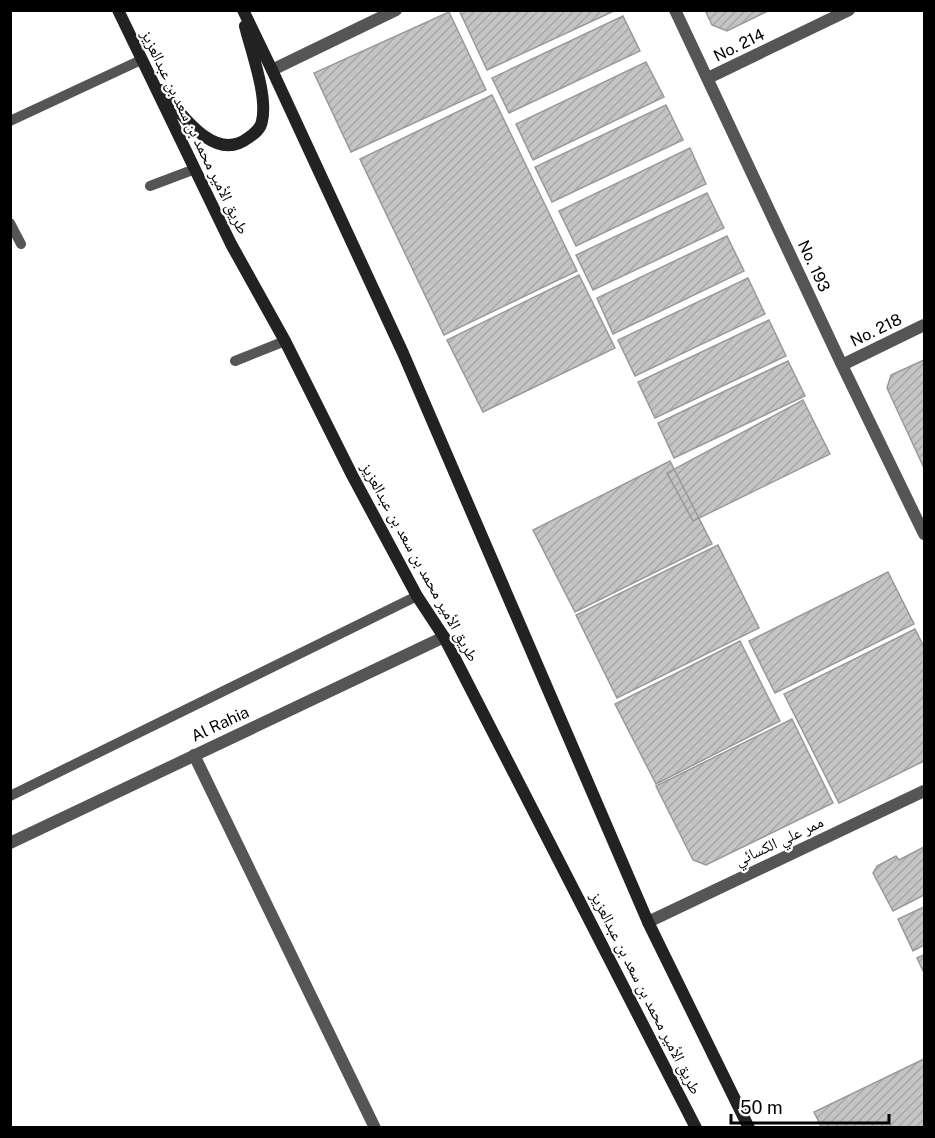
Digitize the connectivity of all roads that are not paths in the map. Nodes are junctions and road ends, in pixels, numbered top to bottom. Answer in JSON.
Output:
{"nodes":[{"id":1,"x":118,"y":10,"type":"edge"},
{"id":2,"x":242,"y":10,"type":"edge"},
{"id":3,"x":396,"y":10,"type":"edge"},
{"id":4,"x":675,"y":10,"type":"edge"},
{"id":5,"x":849,"y":10,"type":"edge"},
{"id":6,"x":141,"y":60,"type":"junction"},
{"id":7,"x":272,"y":70,"type":"junction"},
{"id":8,"x":148,"y":75,"type":"junction"},
{"id":9,"x":708,"y":78,"type":"junction"},
{"id":10,"x":10,"y":121,"type":"edge"},
{"id":11,"x":195,"y":169,"type":"junction"},
{"id":12,"x":150,"y":186,"type":"dead end"},
{"id":13,"x":10,"y":223,"type":"edge"},
{"id":14,"x":21,"y":244,"type":"dead end"},
{"id":15,"x":924,"y":325,"type":"edge"},
{"id":16,"x":285,"y":341,"type":"junction"},
{"id":17,"x":235,"y":361,"type":"dead end"},
{"id":18,"x":842,"y":365,"type":"junction"},
{"id":19,"x":924,"y":534,"type":"edge"},
{"id":20,"x":417,"y":596,"type":"junction"},
{"id":21,"x":444,"y":637,"type":"junction"},
{"id":22,"x":194,"y":755,"type":"junction"},
{"id":23,"x":924,"y":791,"type":"edge"},
{"id":24,"x":10,"y":796,"type":"edge"},
{"id":25,"x":10,"y":843,"type":"edge"},
{"id":26,"x":648,"y":922,"type":"junction"},
{"id":27,"x":375,"y":1128,"type":"edge"},
{"id":28,"x":696,"y":1128,"type":"edge"},
{"id":29,"x":749,"y":1128,"type":"edge"}],
"edges":[{"from":1,"to":6,"type":"main road","name":"طريق الأمير محمد بن سعد بن عبدالعزيز"},
{"from":2,"to":7,"type":"main road","name":"طريق الأمير محمد بن سعد بن عبدالعزيز"},
{"from":2,"to":8,"type":"main road"},
{"from":3,"to":7,"type":"street"},
{"from":4,"to":9,"type":"street","name":"No. 193"},
{"from":5,"to":9,"type":"street","name":"No. 214"},
{"from":6,"to":8,"type":"main road","name":"طريق الأمير محمد بن سعد بن عبدالعزيز"},
{"from":6,"to":10,"type":"lane"},
{"from":7,"to":26,"type":"main road","name":"طريق الأمير محمد بن سعد بن عبدالعزيز"},
{"from":8,"to":11,"type":"main road","name":"طريق الأمير محمد بن سعد بن عبدالعزيز"},
{"from":9,"to":18,"type":"street","name":"No. 193"},
{"from":11,"to":12,"type":"lane"},
{"from":11,"to":16,"type":"main road","name":"طريق الأمير محمد بن سعد بن عبدالعزيز"},
{"from":13,"to":14,"type":"lane"},
{"from":15,"to":18,"type":"street","name":"No. 218"},
{"from":16,"to":17,"type":"lane"},
{"from":16,"to":20,"type":"main road","name":"طريق الأمير محمد بن سعد بن عبدالعزيز"},
{"from":18,"to":19,"type":"street","name":"No. 193"},
{"from":20,"to":21,"type":"main road","name":"طريق الأمير محمد بن سعد بن عبدالعزيز"},
{"from":20,"to":24,"type":"lane"},
{"from":21,"to":22,"type":"street","name":"Al Rahia"},
{"from":21,"to":28,"type":"main road","name":"طريق الأمير محمد بن سعد بن عبدالعزيز"},
{"from":22,"to":25,"type":"street","name":"Al Rahia"},
{"from":22,"to":27,"type":"street"},
{"from":23,"to":26,"type":"street","name":"ممر علي الكسائي"},
{"from":26,"to":29,"type":"main road","name":"طريق الأمير محمد بن سعد بن عبدالعزيز"}]}
